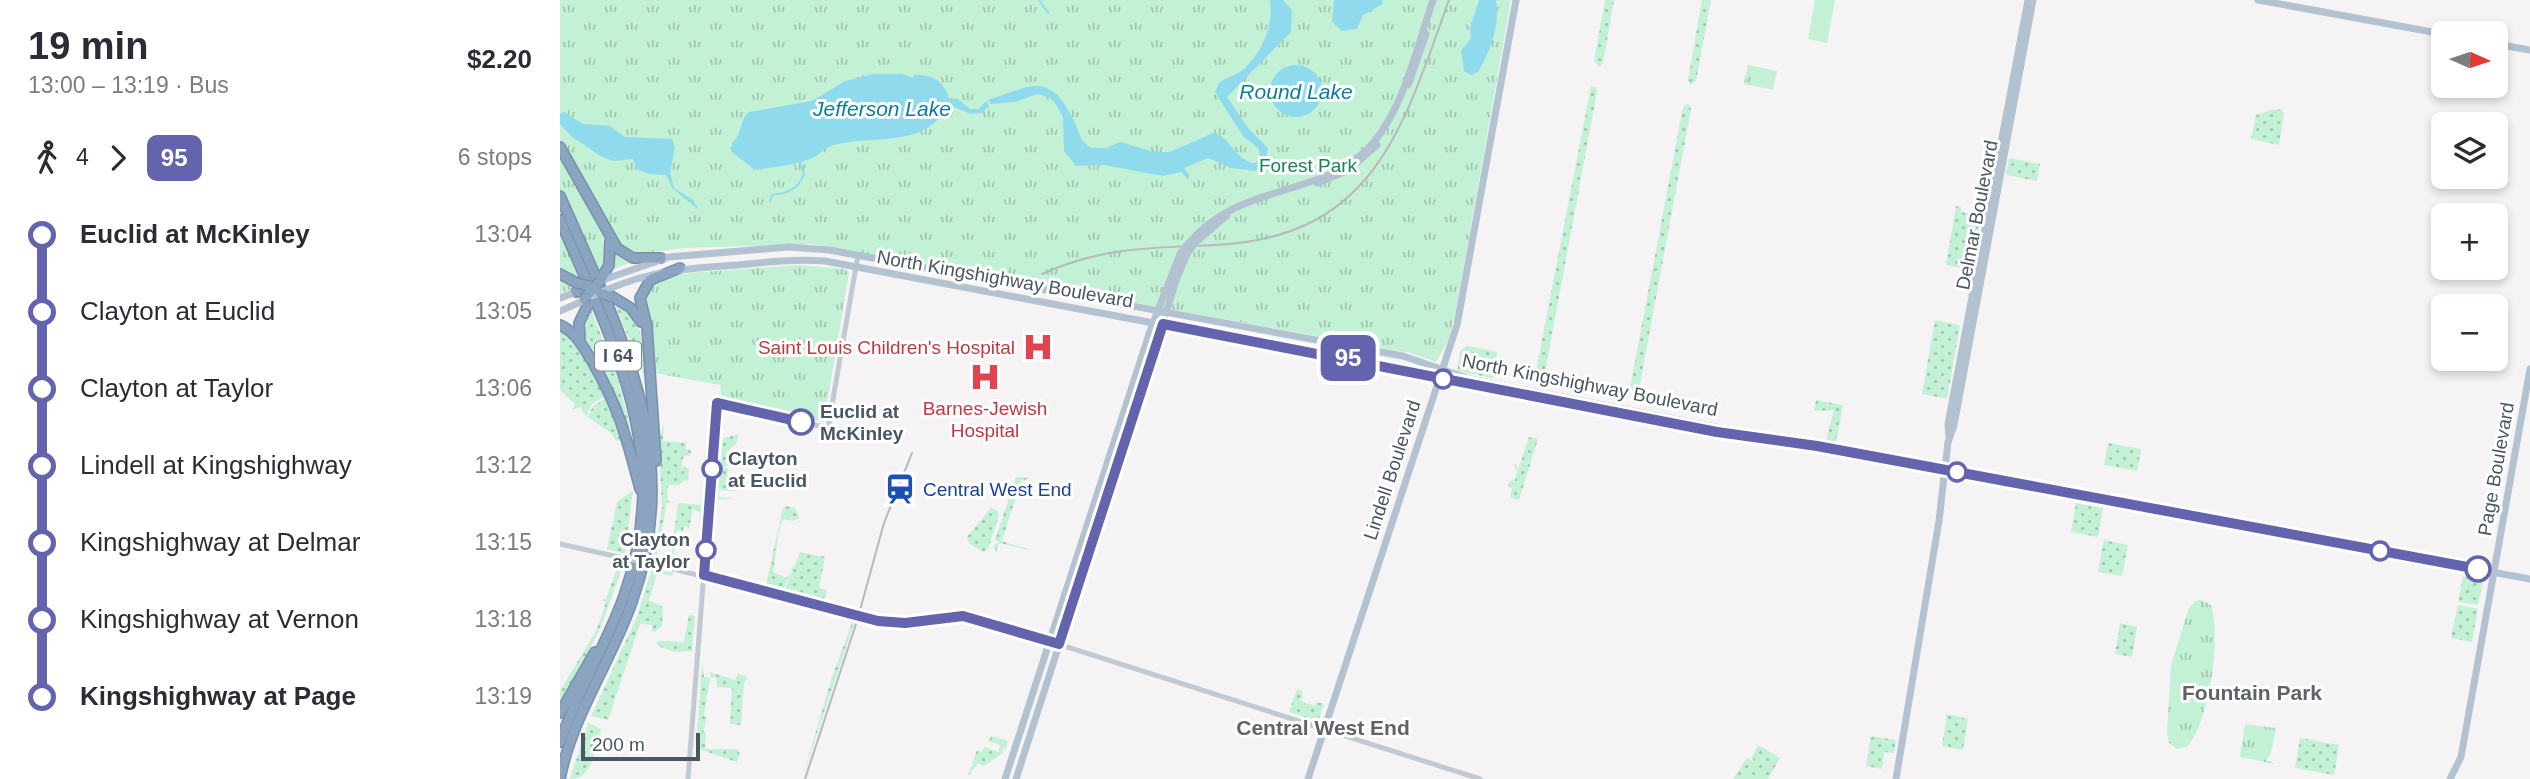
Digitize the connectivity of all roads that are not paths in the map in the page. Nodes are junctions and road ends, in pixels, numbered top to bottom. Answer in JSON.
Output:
{"nodes":[{"id":1,"x":1435,"y":0,"type":"edge"},
{"id":2,"x":1516,"y":0,"type":"edge"},
{"id":3,"x":2028,"y":0,"type":"edge"},
{"id":4,"x":2033,"y":0,"type":"edge"},
{"id":5,"x":2258,"y":0,"type":"edge"},
{"id":6,"x":2431,"y":32,"type":"edge"},
{"id":7,"x":2508,"y":46,"type":"edge"},
{"id":8,"x":2530,"y":50,"type":"edge"},
{"id":9,"x":560,"y":148,"type":"edge"},
{"id":10,"x":560,"y":195,"type":"edge"},
{"id":11,"x":560,"y":220,"type":"edge"},
{"id":12,"x":609,"y":237,"type":"junction"},
{"id":13,"x":858,"y":255,"type":"junction"},
{"id":14,"x":661,"y":258,"type":"junction"},
{"id":15,"x":856,"y":267,"type":"junction"},
{"id":16,"x":680,"y":268,"type":"junction"},
{"id":17,"x":560,"y":274,"type":"edge"},
{"id":18,"x":595,"y":289,"type":"junction"},
{"id":19,"x":560,"y":299,"type":"edge"},
{"id":20,"x":560,"y":311,"type":"edge"},
{"id":21,"x":1162,"y":311,"type":"junction"},
{"id":22,"x":1153,"y":322,"type":"junction"},
{"id":23,"x":1163,"y":324,"type":"junction"},
{"id":24,"x":560,"y":325,"type":"edge"},
{"id":25,"x":581,"y":342,"type":"junction"},
{"id":26,"x":647,"y":343,"type":"junction"},
{"id":27,"x":2530,"y":369,"type":"edge"},
{"id":28,"x":1440,"y":374,"type":"junction"},
{"id":29,"x":1949,"y":436,"type":"junction"},
{"id":30,"x":1944,"y":470,"type":"junction"},
{"id":31,"x":652,"y":472,"type":"junction"},
{"id":32,"x":643,"y":501,"type":"junction"},
{"id":33,"x":560,"y":544,"type":"edge"},
{"id":34,"x":2493,"y":572,"type":"junction"},
{"id":35,"x":704,"y":575,"type":"junction"},
{"id":36,"x":2530,"y":579,"type":"edge"},
{"id":37,"x":607,"y":637,"type":"junction"},
{"id":38,"x":1049,"y":641,"type":"junction"},
{"id":39,"x":1059,"y":644,"type":"junction"},
{"id":40,"x":560,"y":713,"type":"edge"},
{"id":41,"x":1324,"y":729,"type":"junction"},
{"id":42,"x":560,"y":742,"type":"edge"},
{"id":43,"x":561,"y":778,"type":"edge"},
{"id":44,"x":688,"y":779,"type":"edge"},
{"id":45,"x":1005,"y":779,"type":"edge"},
{"id":46,"x":1016,"y":779,"type":"edge"},
{"id":47,"x":1308,"y":779,"type":"edge"},
{"id":48,"x":1480,"y":779,"type":"edge"},
{"id":49,"x":1896,"y":779,"type":"edge"},
{"id":50,"x":2450,"y":779,"type":"edge"}],
"edges":[{"from":1,"to":21,"type":"main road","bridge":true},
{"from":2,"to":28,"type":"main road","name":"Lindell Boulevard"},
{"from":3,"to":29,"type":"main road","name":"Delmar Boulevard"},
{"from":4,"to":29,"type":"main road","name":"Delmar Boulevard"},
{"from":5,"to":6,"type":"main road"},
{"from":7,"to":8,"type":"main road"},
{"from":9,"to":12,"type":"highway"},
{"from":10,"to":31,"type":"highway","number":"I 64"},
{"from":11,"to":32,"type":"highway","number":"I 64"},
{"from":12,"to":14,"type":"highway"},
{"from":12,"to":18,"type":"highway"},
{"from":13,"to":14,"type":"main road","name":"North Kingshighway Boulevard"},
{"from":13,"to":15,"type":"street"},
{"from":13,"to":21,"type":"main road","name":"North Kingshighway Boulevard"},
{"from":14,"to":18,"type":"main road","name":"North Kingshighway Boulevard"},
{"from":15,"to":16,"type":"main road","name":"North Kingshighway Boulevard"},
{"from":15,"to":22,"type":"main road","name":"North Kingshighway Boulevard"},
{"from":15,"to":35,"type":"street"},
{"from":16,"to":18,"type":"main road","name":"North Kingshighway Boulevard"},
{"from":16,"to":26,"type":"highway"},
{"from":17,"to":18,"type":"highway"},
{"from":18,"to":19,"type":"main road"},
{"from":18,"to":20,"type":"main road"},
{"from":18,"to":25,"type":"highway"},
{"from":18,"to":26,"type":"highway"},
{"from":21,"to":22,"type":"main road"},
{"from":21,"to":23,"type":"main road"},
{"from":21,"to":28,"type":"main road","name":"North Kingshighway Boulevard"},
{"from":22,"to":23,"type":"main road","name":"North Kingshighway Boulevard"},
{"from":22,"to":38,"type":"main road"},
{"from":23,"to":28,"type":"main road","name":"North Kingshighway Boulevard"},
{"from":23,"to":39,"type":"main road"},
{"from":24,"to":25,"type":"highway"},
{"from":25,"to":32,"type":"highway"},
{"from":26,"to":31,"type":"highway"},
{"from":27,"to":34,"type":"main road","name":"Page Boulevard"},
{"from":28,"to":30,"type":"main road","name":"North Kingshighway Boulevard"},
{"from":28,"to":41,"type":"main road","name":"Lindell Boulevard"},
{"from":29,"to":30,"type":"main road","name":"Delmar Boulevard"},
{"from":30,"to":34,"type":"main road","name":"North Kingshighway Boulevard"},
{"from":30,"to":49,"type":"main road","name":"Delmar Boulevard"},
{"from":31,"to":43,"type":"highway","number":"I 64"},
{"from":32,"to":37,"type":"highway","number":"I 64"},
{"from":33,"to":35,"type":"street","bridge":true},
{"from":34,"to":36,"type":"main road","name":"North Kingshighway Boulevard"},
{"from":34,"to":50,"type":"main road","name":"Page Boulevard"},
{"from":35,"to":38,"type":"street"},
{"from":35,"to":44,"type":"street"},
{"from":37,"to":40,"type":"highway"},
{"from":37,"to":42,"type":"highway","number":"I 64"},
{"from":38,"to":39,"type":"street"},
{"from":38,"to":45,"type":"main road"},
{"from":39,"to":41,"type":"street"},
{"from":39,"to":46,"type":"main road"},
{"from":41,"to":47,"type":"main road","name":"Lindell Boulevard"},
{"from":41,"to":48,"type":"street"}]}
